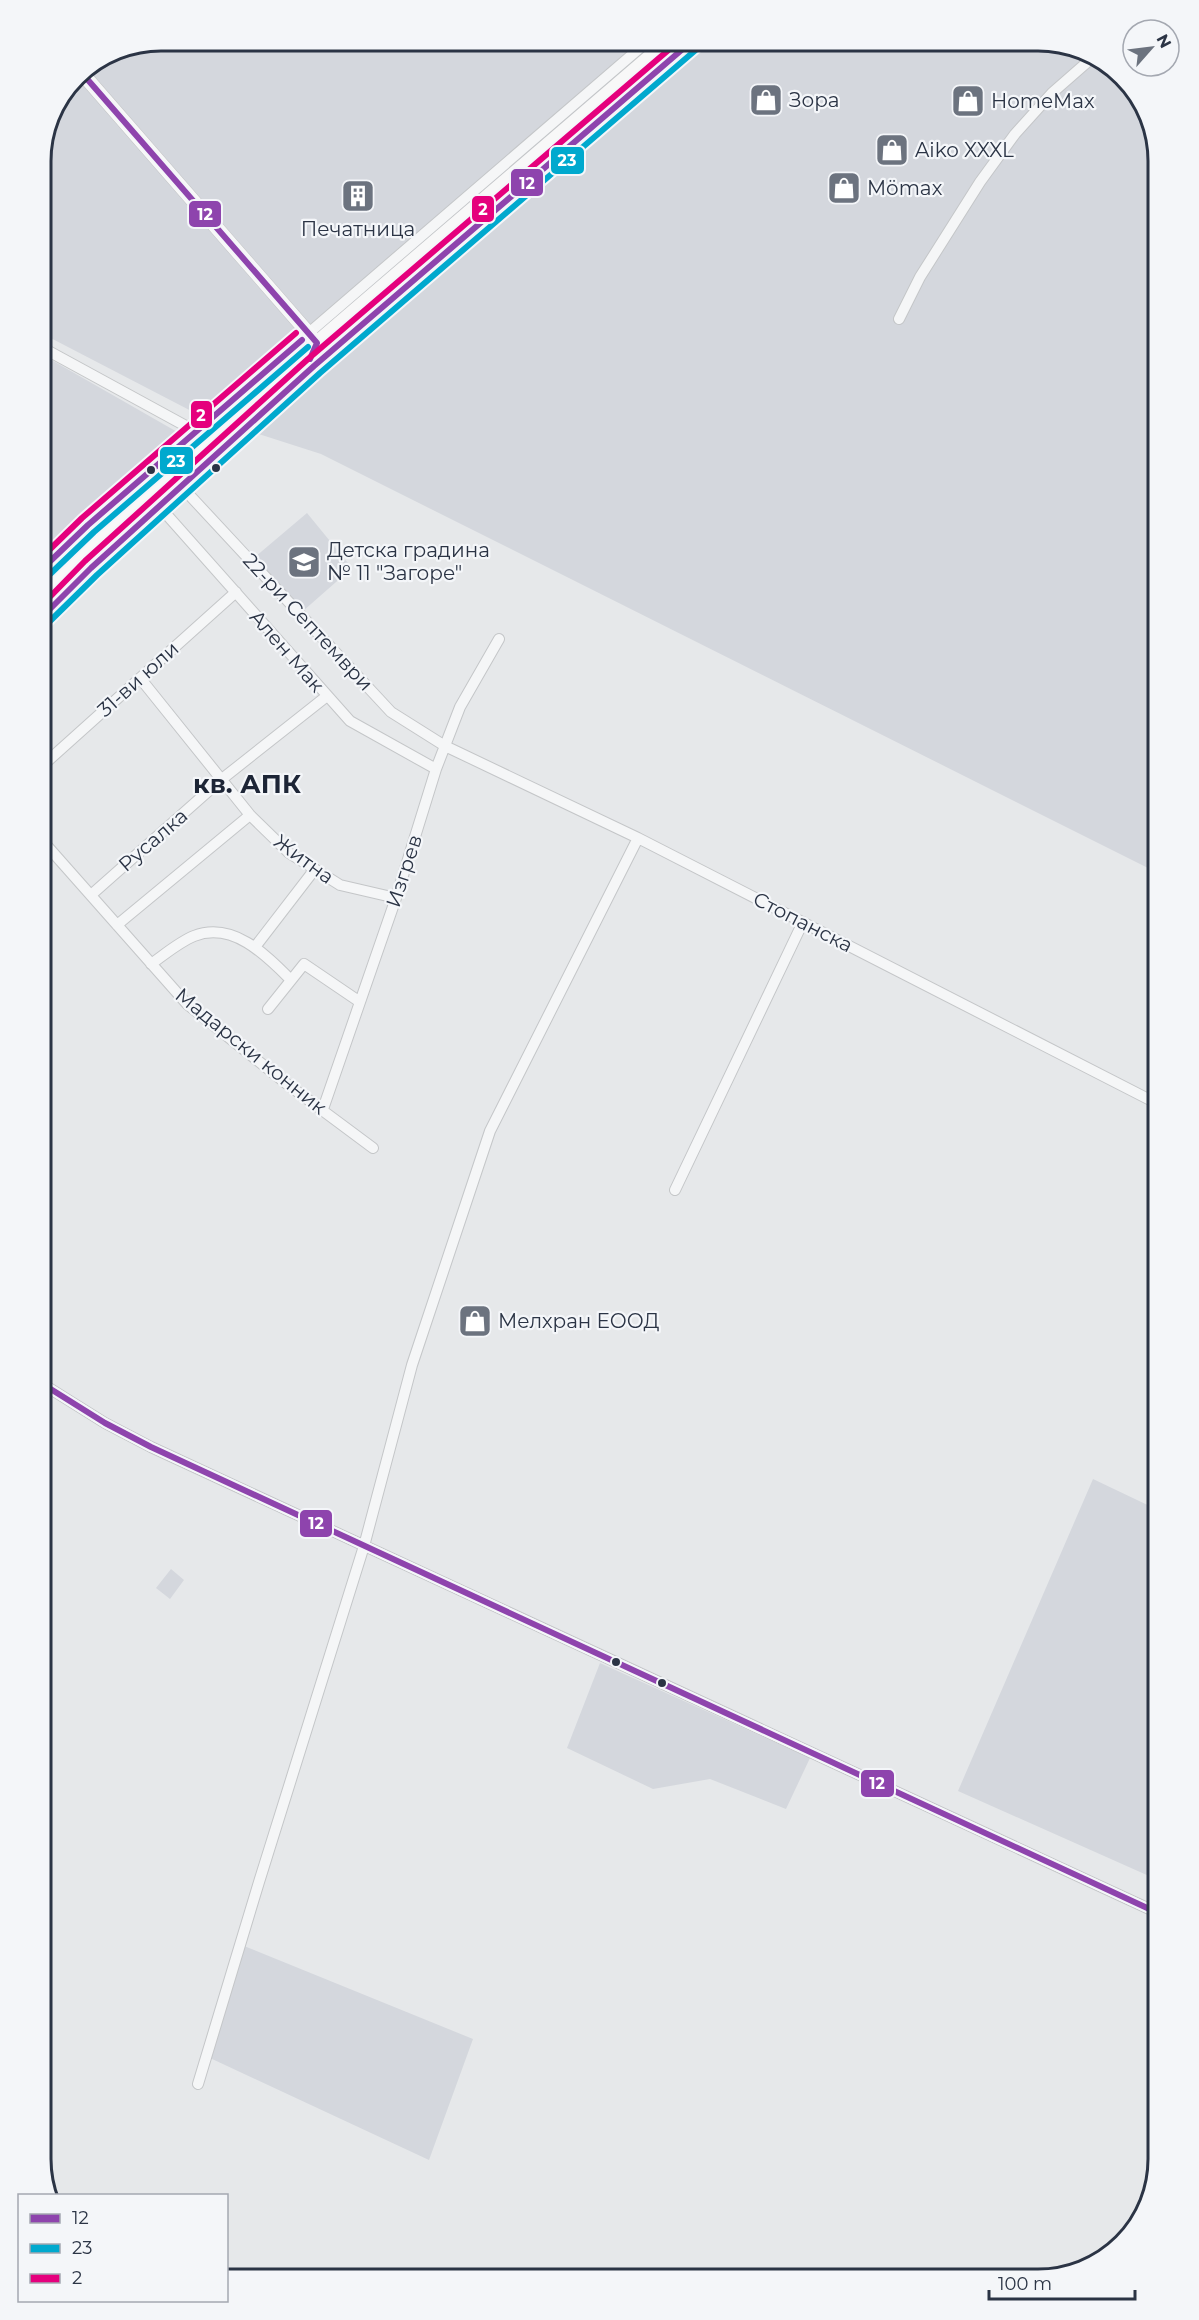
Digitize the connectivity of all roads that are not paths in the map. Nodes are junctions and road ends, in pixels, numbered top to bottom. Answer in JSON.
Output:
{"nodes":[{"id":1,"x":637,"y":51,"type":"edge"},
{"id":2,"x":657,"y":51,"type":"edge"},
{"id":3,"x":680,"y":51,"type":"edge"},
{"id":4,"x":1087,"y":62,"type":"edge"},
{"id":5,"x":87,"y":79,"type":"edge"},
{"id":6,"x":899,"y":319,"type":"dead end"},
{"id":7,"x":313,"y":338,"type":"junction"},
{"id":8,"x":345,"y":339,"type":"junction"},
{"id":9,"x":51,"y":352,"type":"edge"},
{"id":10,"x":304,"y":375,"type":"junction"},
{"id":11,"x":195,"y":431,"type":"junction"},
{"id":12,"x":214,"y":434,"type":"junction"},
{"id":13,"x":182,"y":486,"type":"junction"},
{"id":14,"x":159,"y":506,"type":"junction"},
{"id":15,"x":51,"y":560,"type":"edge"},
{"id":16,"x":51,"y":587,"type":"edge"},
{"id":17,"x":236,"y":592,"type":"junction"},
{"id":18,"x":51,"y":608,"type":"edge"},
{"id":19,"x":499,"y":639,"type":"dead end"},
{"id":20,"x":140,"y":678,"type":"junction"},
{"id":21,"x":327,"y":696,"type":"junction"},
{"id":22,"x":445,"y":746,"type":"junction"},
{"id":23,"x":51,"y":757,"type":"edge"},
{"id":24,"x":436,"y":769,"type":"junction"},
{"id":25,"x":222,"y":779,"type":"junction"},
{"id":26,"x":249,"y":815,"type":"junction"},
{"id":27,"x":638,"y":838,"type":"junction"},
{"id":28,"x":51,"y":850,"type":"edge"},
{"id":29,"x":315,"y":869,"type":"junction"},
{"id":30,"x":91,"y":895,"type":"junction"},
{"id":31,"x":396,"y":898,"type":"junction"},
{"id":32,"x":803,"y":922,"type":"junction"},
{"id":33,"x":117,"y":925,"type":"junction"},
{"id":34,"x":255,"y":947,"type":"junction"},
{"id":35,"x":151,"y":964,"type":"junction"},
{"id":36,"x":291,"y":980,"type":"junction"},
{"id":37,"x":360,"y":1002,"type":"junction"},
{"id":38,"x":268,"y":1009,"type":"dead end"},
{"id":39,"x":1148,"y":1099,"type":"edge"},
{"id":40,"x":323,"y":1109,"type":"junction"},
{"id":41,"x":373,"y":1148,"type":"dead end"},
{"id":42,"x":675,"y":1190,"type":"dead end"},
{"id":43,"x":51,"y":1389,"type":"edge"},
{"id":44,"x":364,"y":1546,"type":"junction"},
{"id":45,"x":1148,"y":1908,"type":"edge"},
{"id":46,"x":198,"y":2084,"type":"dead end"}],
"edges":[{"from":1,"to":7,"type":"street"},
{"from":2,"to":7,"type":"main road"},
{"from":3,"to":8,"type":"main road"},
{"from":4,"to":6,"type":"street"},
{"from":5,"to":7,"type":"main road"},
{"from":7,"to":8,"type":"main road"},
{"from":7,"to":10,"type":"main road"},
{"from":7,"to":11,"type":"street"},
{"from":7,"to":12,"type":"main road"},
{"from":8,"to":10,"type":"main road"},
{"from":9,"to":11,"type":"street"},
{"from":10,"to":13,"type":"main road"},
{"from":11,"to":12,"type":"street"},
{"from":11,"to":15,"type":"street"},
{"from":12,"to":16,"type":"main road"},
{"from":13,"to":14,"type":"main road"},
{"from":13,"to":22,"type":"street","name":"22-ри Септември"},
{"from":14,"to":17,"type":"street","name":"Ален Мак"},
{"from":14,"to":18,"type":"main road"},
{"from":17,"to":20,"type":"street","name":"31-ви юли"},
{"from":17,"to":21,"type":"street","name":"Ален Мак"},
{"from":19,"to":22,"type":"street","name":"Изгрев"},
{"from":20,"to":23,"type":"street","name":"31-ви юли"},
{"from":20,"to":25,"type":"street","name":"Житна"},
{"from":21,"to":24,"type":"street","name":"Ален Мак"},
{"from":21,"to":25,"type":"street","name":"Русалка"},
{"from":22,"to":24,"type":"street","name":"Изгрев"},
{"from":22,"to":27,"type":"street","name":"Стопанска"},
{"from":24,"to":31,"type":"street","name":"Изгрев"},
{"from":25,"to":26,"type":"street","name":"Житна"},
{"from":25,"to":30,"type":"street","name":"Русалка"},
{"from":26,"to":29,"type":"street","name":"Житна"},
{"from":26,"to":33,"type":"street"},
{"from":27,"to":32,"type":"street","name":"Стопанска"},
{"from":27,"to":44,"type":"street"},
{"from":28,"to":30,"type":"street","name":"Мадарски конник"},
{"from":29,"to":31,"type":"street","name":"Житна"},
{"from":29,"to":34,"type":"street"},
{"from":30,"to":33,"type":"street","name":"Мадарски конник"},
{"from":31,"to":37,"type":"street","name":"Изгрев"},
{"from":32,"to":39,"type":"street","name":"Стопанска"},
{"from":32,"to":42,"type":"street"},
{"from":33,"to":35,"type":"street","name":"Мадарски конник"},
{"from":34,"to":35,"type":"street"},
{"from":34,"to":36,"type":"street"},
{"from":35,"to":40,"type":"street","name":"Мадарски конник"},
{"from":36,"to":37,"type":"street"},
{"from":36,"to":38,"type":"street"},
{"from":37,"to":40,"type":"street","name":"Изгрев"},
{"from":40,"to":41,"type":"street","name":"Мадарски конник"},
{"from":43,"to":44,"type":"street"},
{"from":44,"to":45,"type":"street"},
{"from":44,"to":46,"type":"street"}]}
